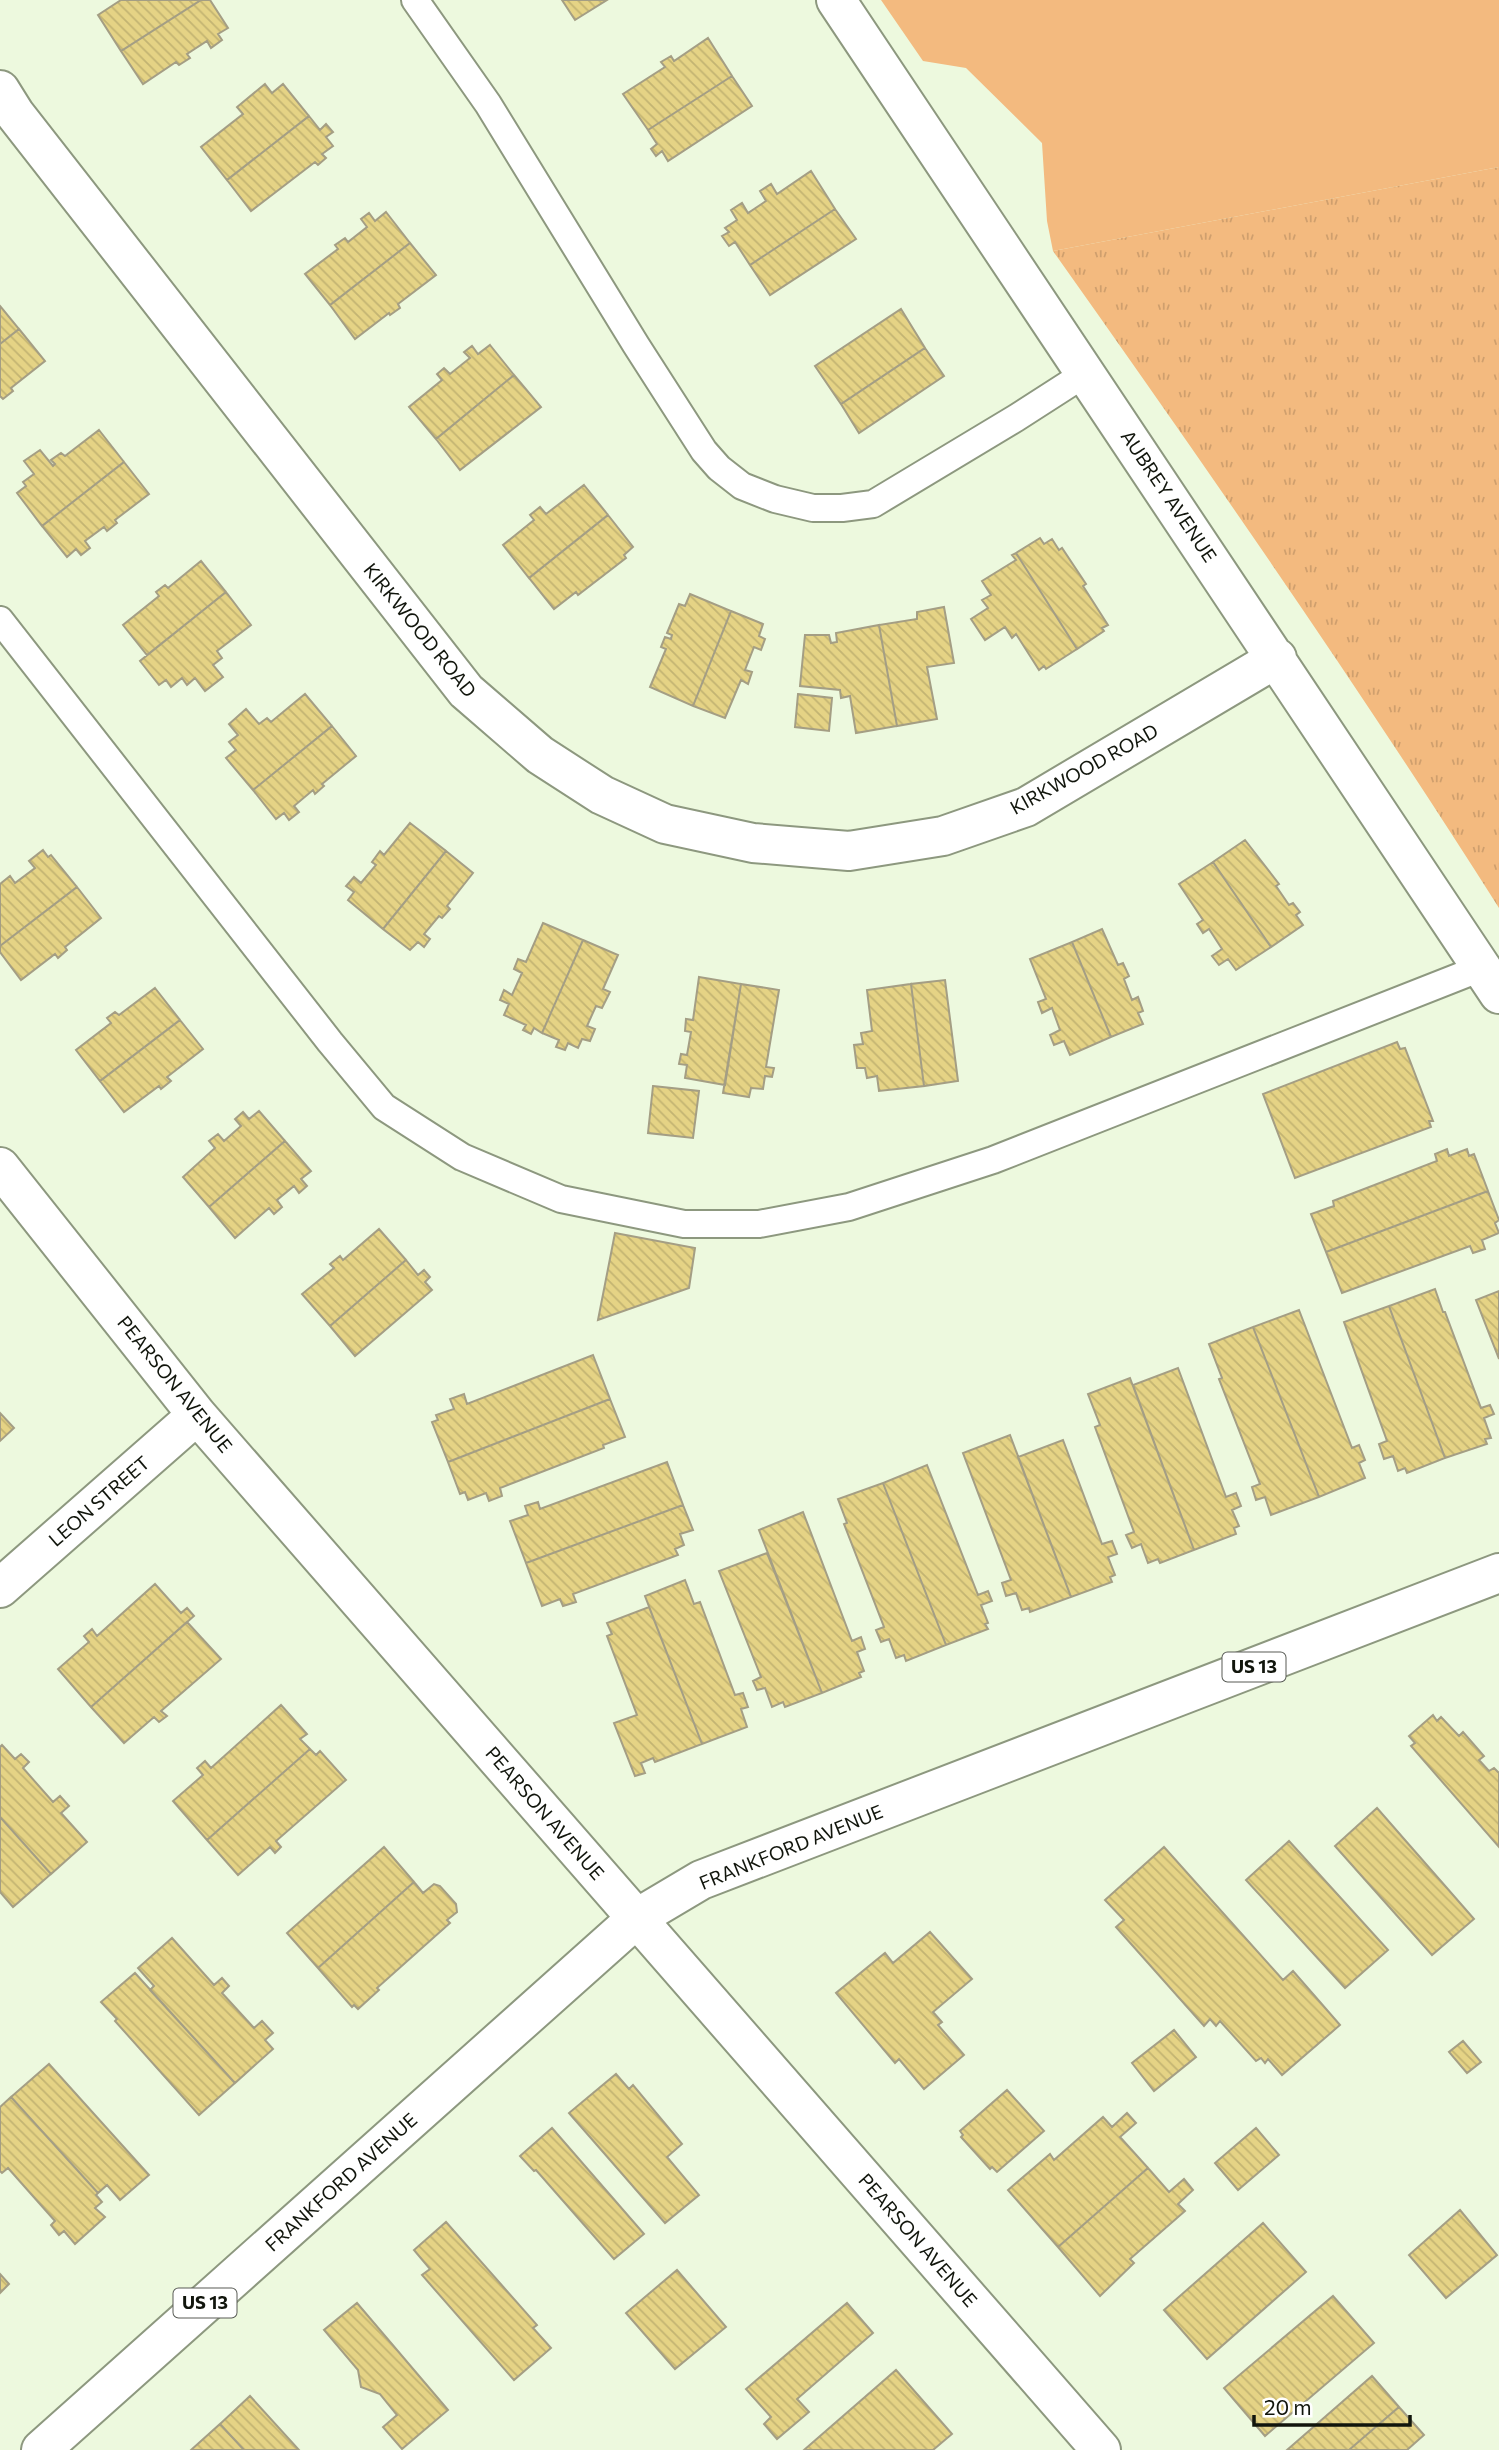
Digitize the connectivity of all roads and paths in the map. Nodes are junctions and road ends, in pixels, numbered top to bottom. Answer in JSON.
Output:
{"nodes":[{"id":1,"x":415,"y":0,"type":"edge"},
{"id":2,"x":836,"y":0,"type":"edge"},
{"id":3,"x":0,"y":90,"type":"edge"},
{"id":4,"x":1086,"y":373,"type":"junction"},
{"id":5,"x":0,"y":620,"type":"edge"},
{"id":6,"x":1276,"y":658,"type":"junction"},
{"id":7,"x":1490,"y":981,"type":"edge"},
{"id":8,"x":0,"y":1167,"type":"edge"},
{"id":9,"x":197,"y":1415,"type":"junction"},
{"id":10,"x":1499,"y":1573,"type":"edge"},
{"id":11,"x":0,"y":1588,"type":"edge"},
{"id":12,"x":637,"y":1918,"type":"junction"},
{"id":13,"x":1083,"y":2444,"type":"edge"},
{"id":14,"x":41,"y":2450,"type":"edge"}],
"edges":[{"from":1,"to":4,"type":"lane"},
{"from":2,"to":4,"type":"street","name":"AUBREY AVENUE"},
{"from":3,"to":6,"type":"street","name":"KIRKWOOD ROAD"},
{"from":4,"to":6,"type":"street","name":"AUBREY AVENUE"},
{"from":5,"to":7,"type":"lane"},
{"from":6,"to":7,"type":"street","name":"AUBREY AVENUE"},
{"from":8,"to":9,"type":"street","name":"PEARSON AVENUE"},
{"from":9,"to":11,"type":"street","name":"LEON STREET"},
{"from":9,"to":12,"type":"street","name":"PEARSON AVENUE"},
{"from":10,"to":12,"type":"street","name":"FRANKFORD AVENUE","number":"US 13"},
{"from":12,"to":13,"type":"street","name":"PEARSON AVENUE"},
{"from":12,"to":14,"type":"street","name":"FRANKFORD AVENUE","number":"US 13"}]}
